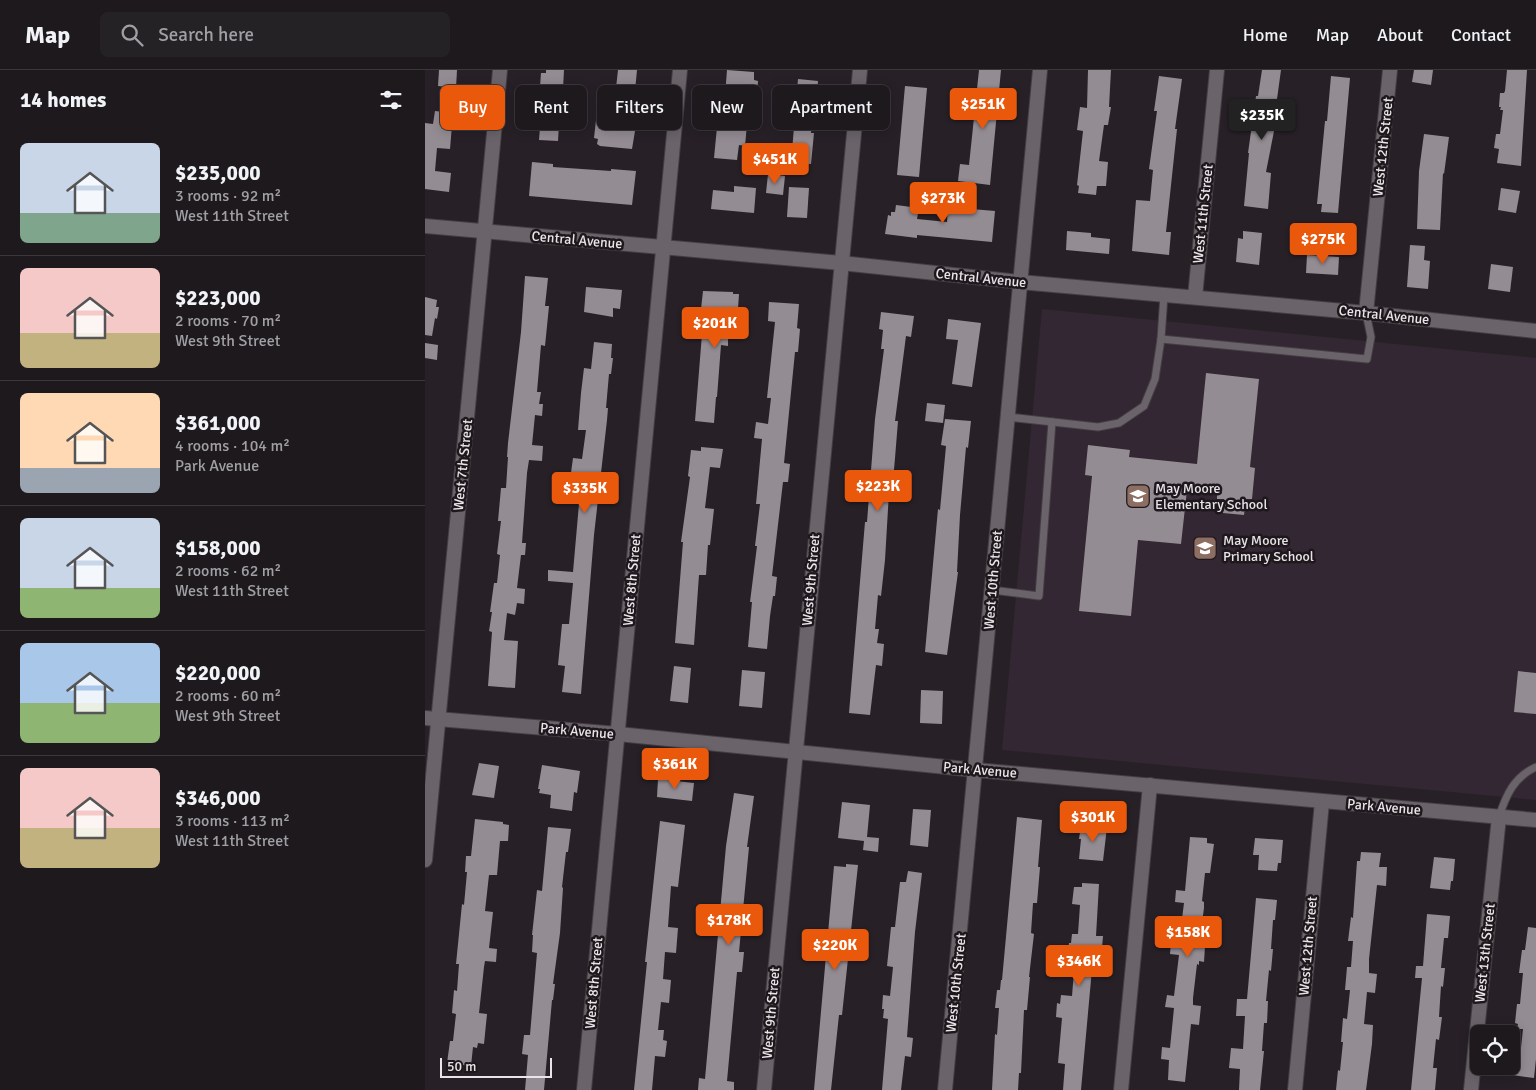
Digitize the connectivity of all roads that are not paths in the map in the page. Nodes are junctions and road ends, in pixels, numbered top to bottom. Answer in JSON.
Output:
{"nodes":[{"id":1,"x":500,"y":70,"type":"edge"},
{"id":2,"x":680,"y":70,"type":"edge"},
{"id":3,"x":860,"y":70,"type":"edge"},
{"id":4,"x":1041,"y":70,"type":"edge"},
{"id":5,"x":1217,"y":70,"type":"edge"},
{"id":6,"x":1390,"y":70,"type":"edge"},
{"id":7,"x":425,"y":226,"type":"edge"},
{"id":8,"x":485,"y":232,"type":"junction"},
{"id":9,"x":662,"y":248,"type":"junction"},
{"id":10,"x":841,"y":263,"type":"junction"},
{"id":11,"x":1020,"y":282,"type":"junction"},
{"id":12,"x":1164,"y":295,"type":"junction"},
{"id":13,"x":1195,"y":297,"type":"junction"},
{"id":14,"x":1366,"y":313,"type":"junction"},
{"id":15,"x":1536,"y":331,"type":"edge"},
{"id":16,"x":1161,"y":339,"type":"junction"},
{"id":17,"x":1008,"y":418,"type":"junction"},
{"id":18,"x":1053,"y":422,"type":"junction"},
{"id":19,"x":992,"y":590,"type":"junction"},
{"id":20,"x":431,"y":719,"type":"edge"},
{"id":21,"x":618,"y":734,"type":"junction"},
{"id":22,"x":795,"y":752,"type":"junction"},
{"id":23,"x":1536,"y":767,"type":"edge"},
{"id":24,"x":976,"y":770,"type":"junction"},
{"id":25,"x":1150,"y":785,"type":"junction"},
{"id":26,"x":1322,"y":802,"type":"junction"},
{"id":27,"x":1499,"y":817,"type":"junction"},
{"id":28,"x":1536,"y":820,"type":"edge"},
{"id":29,"x":425,"y":860,"type":"edge"},
{"id":30,"x":584,"y":1090,"type":"edge"},
{"id":31,"x":764,"y":1090,"type":"edge"},
{"id":32,"x":945,"y":1090,"type":"edge"},
{"id":33,"x":1121,"y":1090,"type":"edge"},
{"id":34,"x":1295,"y":1090,"type":"edge"},
{"id":35,"x":1471,"y":1090,"type":"edge"}],
"edges":[{"from":1,"to":8,"type":"street","name":"West 7th Street"},
{"from":2,"to":9,"type":"street","name":"West 8th Street"},
{"from":3,"to":10,"type":"street","name":"West 9th Street"},
{"from":4,"to":11,"type":"street","name":"West 10th Street"},
{"from":5,"to":13,"type":"street","name":"West 11th Street"},
{"from":6,"to":14,"type":"street","name":"West 12th Street"},
{"from":7,"to":8,"type":"street","name":"Central Avenue"},
{"from":8,"to":9,"type":"street","name":"Central Avenue"},
{"from":8,"to":20,"type":"street","name":"West 7th Street"},
{"from":9,"to":10,"type":"street","name":"Central Avenue"},
{"from":9,"to":21,"type":"street","name":"West 8th Street"},
{"from":10,"to":11,"type":"street","name":"Central Avenue"},
{"from":10,"to":22,"type":"street","name":"West 9th Street"},
{"from":11,"to":12,"type":"street","name":"Central Avenue"},
{"from":11,"to":17,"type":"street","name":"West 10th Street"},
{"from":12,"to":13,"type":"street","name":"Central Avenue"},
{"from":12,"to":16,"type":"lane"},
{"from":13,"to":14,"type":"street","name":"Central Avenue"},
{"from":14,"to":15,"type":"street","name":"Central Avenue"},
{"from":14,"to":16,"type":"lane"},
{"from":16,"to":18,"type":"lane"},
{"from":17,"to":18,"type":"lane"},
{"from":17,"to":19,"type":"street","name":"West 10th Street"},
{"from":18,"to":19,"type":"lane"},
{"from":19,"to":24,"type":"street","name":"West 10th Street"},
{"from":20,"to":21,"type":"street","name":"Park Avenue"},
{"from":20,"to":29,"type":"street","name":"West 7th Street"},
{"from":21,"to":22,"type":"street","name":"Park Avenue"},
{"from":21,"to":30,"type":"street","name":"West 8th Street"},
{"from":22,"to":24,"type":"street","name":"Park Avenue"},
{"from":22,"to":31,"type":"street","name":"West 9th Street"},
{"from":23,"to":27,"type":"lane"},
{"from":24,"to":25,"type":"street","name":"Park Avenue"},
{"from":24,"to":32,"type":"street","name":"West 10th Street"},
{"from":25,"to":26,"type":"street","name":"Park Avenue"},
{"from":25,"to":33,"type":"street"},
{"from":26,"to":27,"type":"street","name":"Park Avenue"},
{"from":26,"to":34,"type":"street","name":"West 12th Street"},
{"from":27,"to":28,"type":"street","name":"Park Avenue"},
{"from":27,"to":35,"type":"street","name":"West 13th Street"}]}
